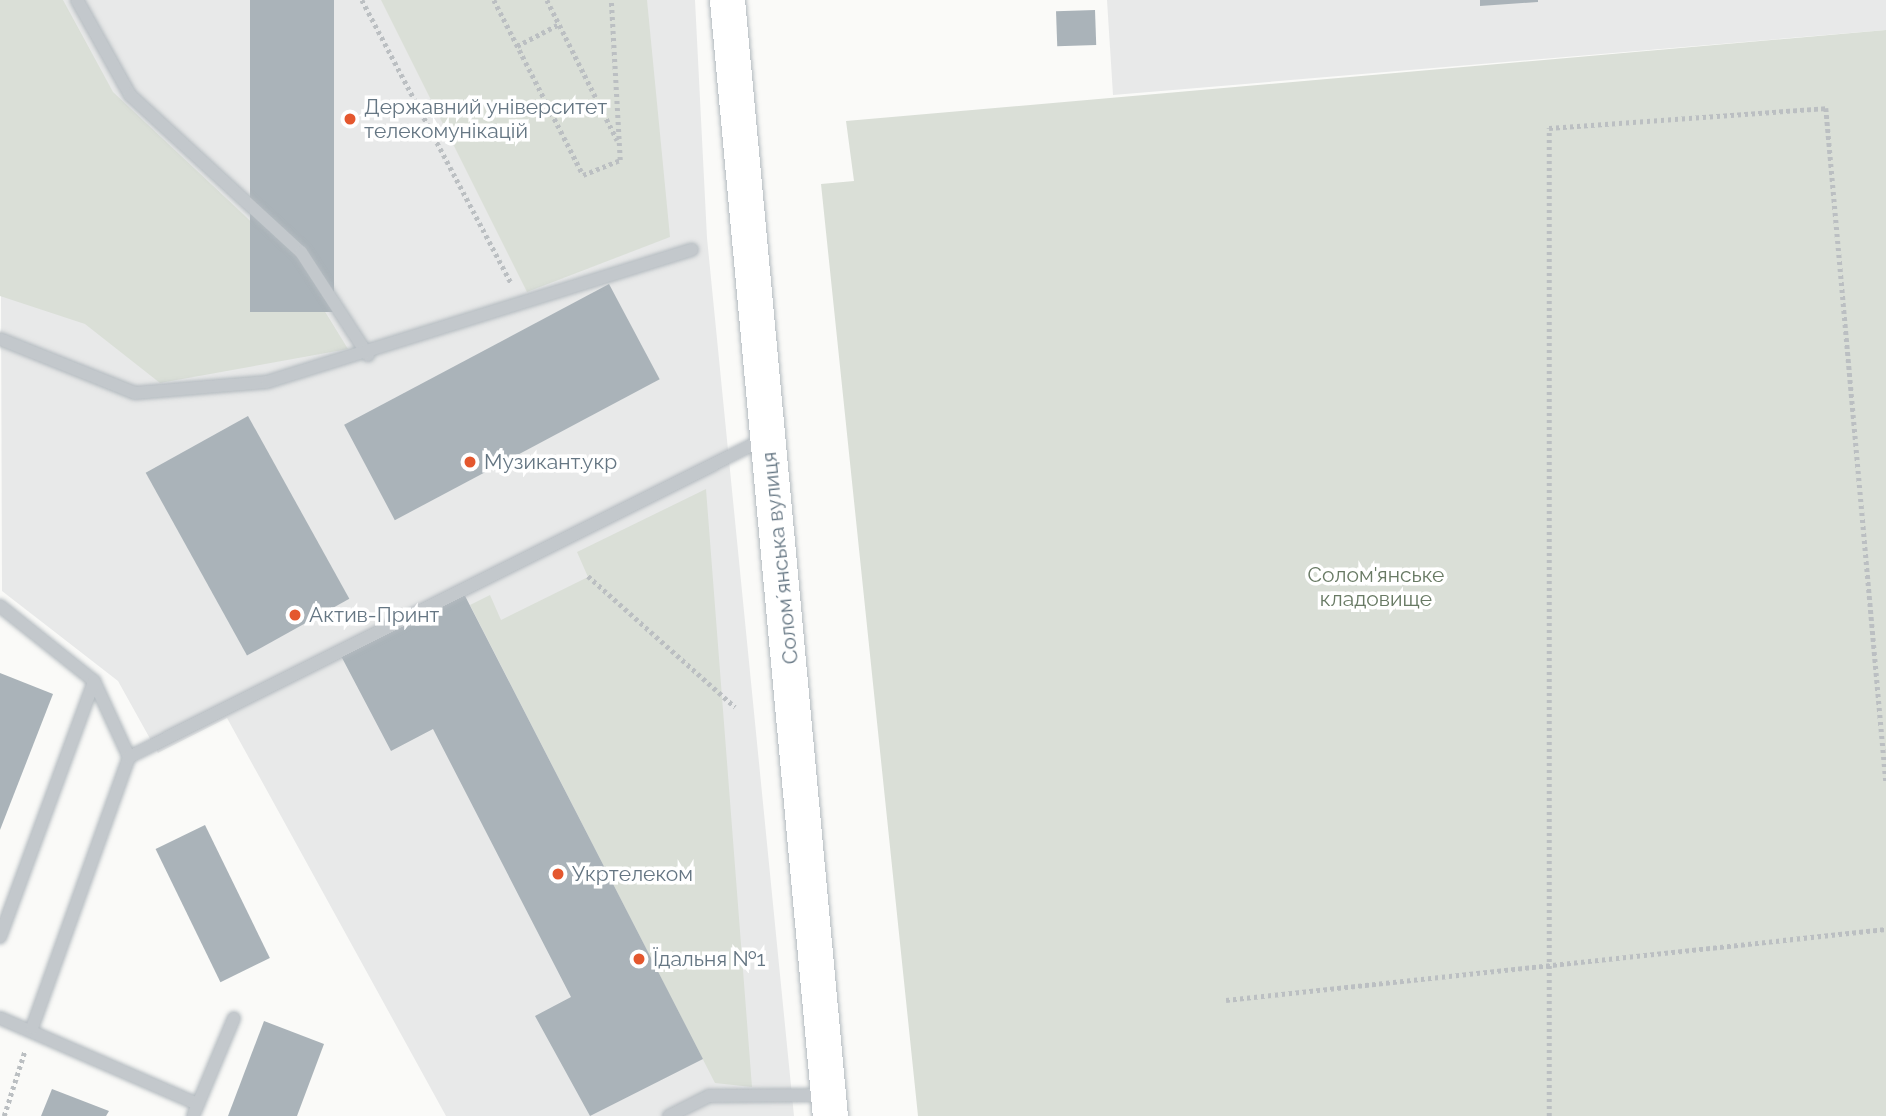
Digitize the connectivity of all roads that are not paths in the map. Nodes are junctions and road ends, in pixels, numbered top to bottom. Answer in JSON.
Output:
{"nodes":[{"id":1,"x":77,"y":0,"type":"edge"},
{"id":2,"x":727,"y":0,"type":"edge"},
{"id":3,"x":692,"y":250,"type":"dead end"},
{"id":4,"x":0,"y":339,"type":"edge"},
{"id":5,"x":368,"y":355,"type":"junction"},
{"id":6,"x":768,"y":438,"type":"junction"},
{"id":7,"x":0,"y":606,"type":"edge"},
{"id":8,"x":94,"y":681,"type":"junction"},
{"id":9,"x":129,"y":757,"type":"junction"},
{"id":10,"x":0,"y":937,"type":"edge"},
{"id":11,"x":0,"y":1018,"type":"edge"},
{"id":12,"x":234,"y":1018,"type":"dead end"},
{"id":13,"x":33,"y":1027,"type":"junction"},
{"id":14,"x":829,"y":1105,"type":"edge"},
{"id":15,"x":195,"y":1110,"type":"edge"},
{"id":16,"x":669,"y":1116,"type":"edge"}],
"edges":[{"from":1,"to":5,"type":"lane"},
{"from":2,"to":6,"type":"main road","name":"Соломʼянська вулиця"},
{"from":3,"to":5,"type":"lane"},
{"from":4,"to":5,"type":"lane"},
{"from":6,"to":9,"type":"lane"},
{"from":6,"to":14,"type":"main road","name":"Соломʼянська вулиця"},
{"from":7,"to":8,"type":"lane"},
{"from":8,"to":9,"type":"lane"},
{"from":8,"to":10,"type":"lane"},
{"from":9,"to":13,"type":"lane"},
{"from":11,"to":13,"type":"lane"},
{"from":12,"to":15,"type":"lane"},
{"from":13,"to":15,"type":"lane"},
{"from":14,"to":16,"type":"lane"}]}
